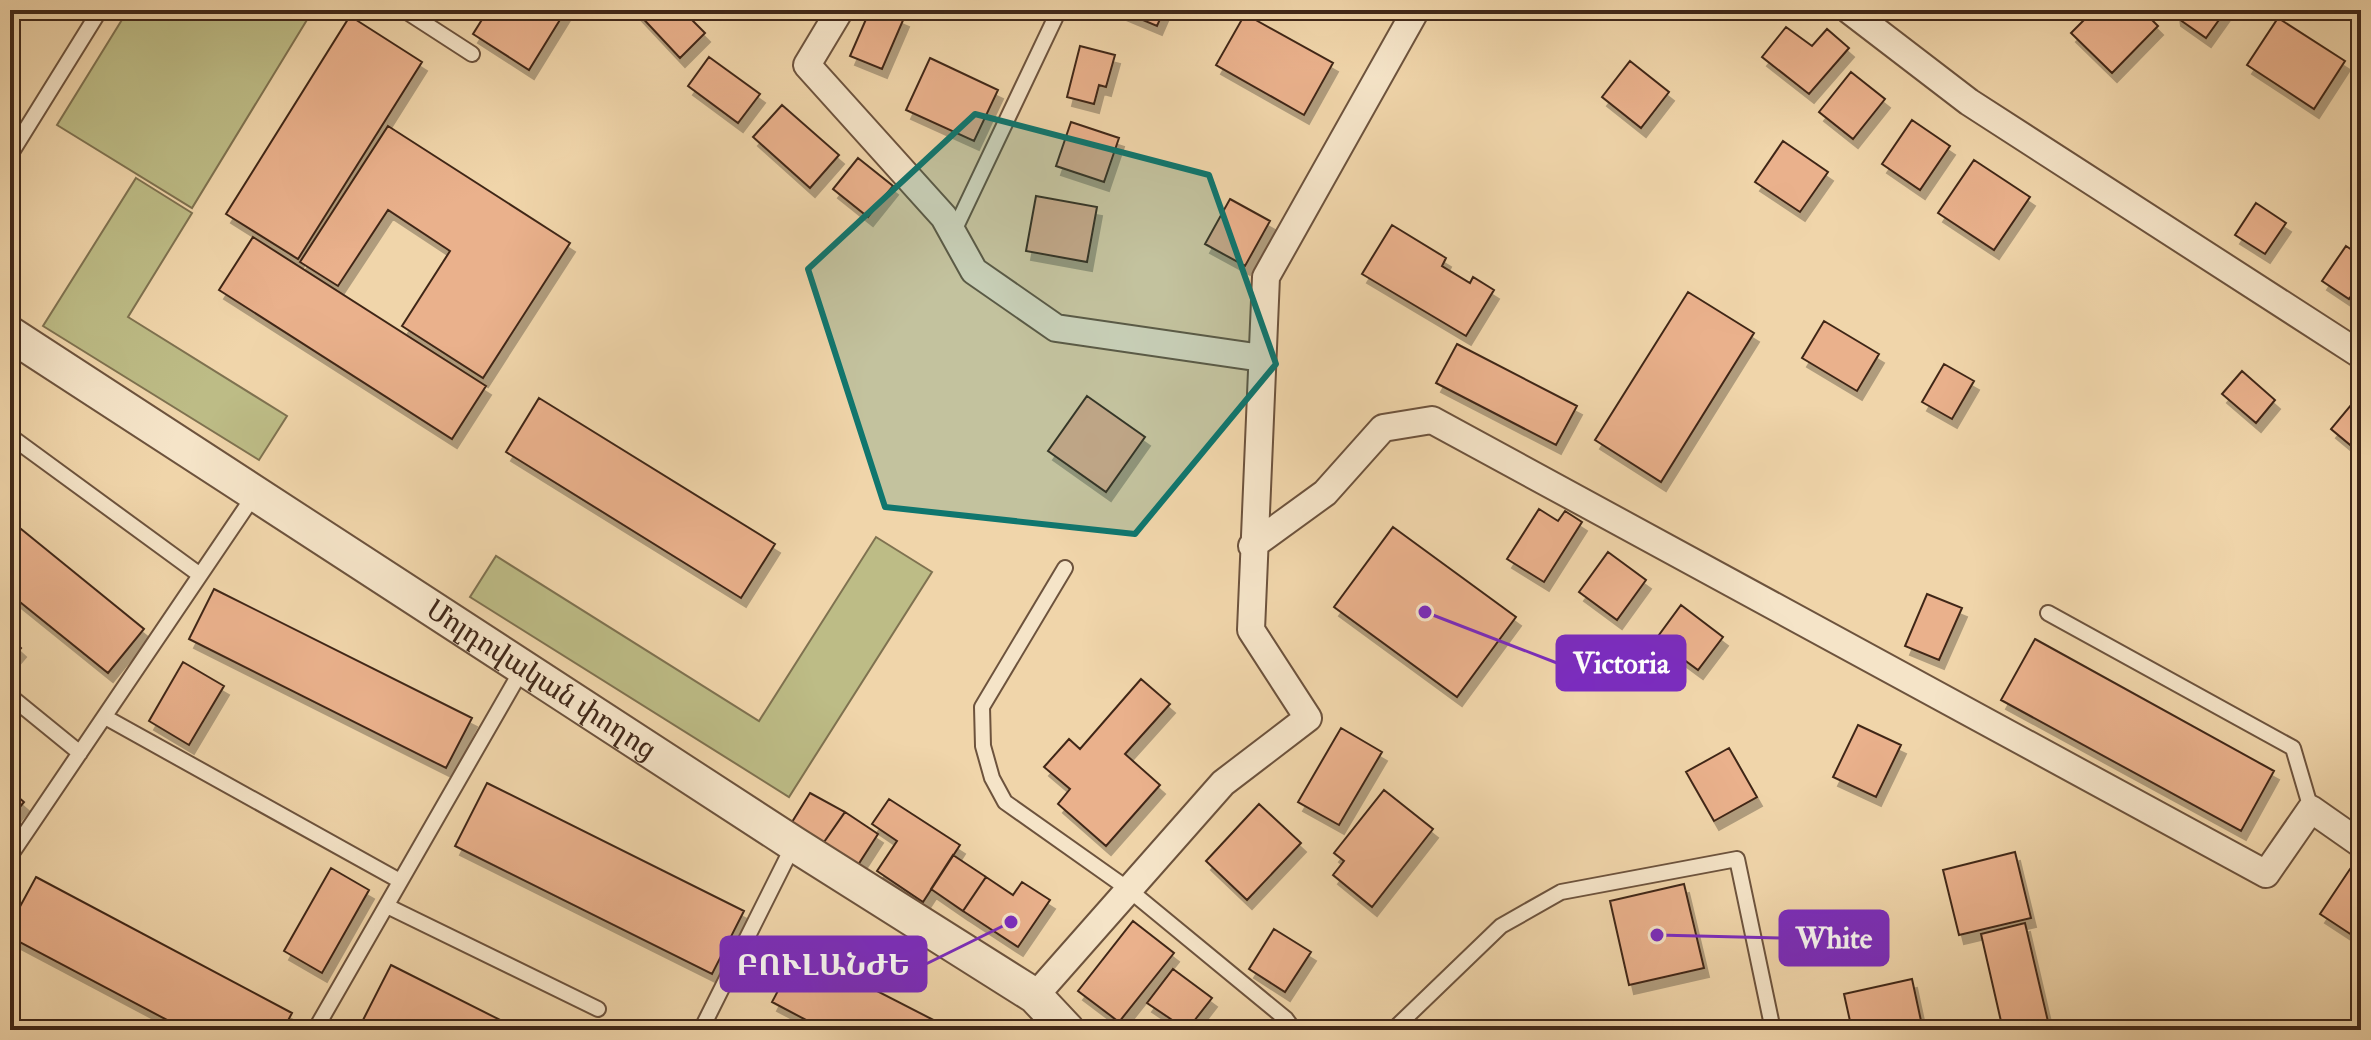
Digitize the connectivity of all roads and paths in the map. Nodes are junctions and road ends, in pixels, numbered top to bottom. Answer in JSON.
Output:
{"nodes":[{"id":1,"x":100,"y":10,"type":"edge"},
{"id":2,"x":404,"y":10,"type":"edge"},
{"id":3,"x":840,"y":10,"type":"edge"},
{"id":4,"x":1059,"y":10,"type":"edge"},
{"id":5,"x":1416,"y":10,"type":"edge"},
{"id":6,"x":1849,"y":10,"type":"edge"},
{"id":7,"x":472,"y":54,"type":"dead end"},
{"id":8,"x":10,"y":155,"type":"edge"},
{"id":9,"x":953,"y":233,"type":"junction"},
{"id":10,"x":10,"y":334,"type":"edge"},
{"id":11,"x":2361,"y":355,"type":"edge"},
{"id":12,"x":1262,"y":358,"type":"junction"},
{"id":13,"x":10,"y":436,"type":"edge"},
{"id":14,"x":256,"y":493,"type":"junction"},
{"id":15,"x":1252,"y":546,"type":"junction"},
{"id":16,"x":1065,"y":568,"type":"dead end"},
{"id":17,"x":200,"y":575,"type":"junction"},
{"id":18,"x":2048,"y":613,"type":"dead end"},
{"id":19,"x":524,"y":666,"type":"junction"},
{"id":20,"x":10,"y":696,"type":"edge"},
{"id":21,"x":105,"y":717,"type":"junction"},
{"id":22,"x":80,"y":753,"type":"junction"},
{"id":23,"x":2311,"y":809,"type":"junction"},
{"id":24,"x":794,"y":844,"type":"junction"},
{"id":25,"x":2361,"y":844,"type":"edge"},
{"id":26,"x":10,"y":856,"type":"edge"},
{"id":27,"x":400,"y":881,"type":"junction"},
{"id":28,"x":1128,"y":889,"type":"junction"},
{"id":29,"x":387,"y":906,"type":"junction"},
{"id":30,"x":1035,"y":996,"type":"junction"},
{"id":31,"x":598,"y":1009,"type":"dead end"},
{"id":32,"x":315,"y":1030,"type":"edge"},
{"id":33,"x":701,"y":1030,"type":"edge"},
{"id":34,"x":1067,"y":1030,"type":"edge"},
{"id":35,"x":1294,"y":1030,"type":"edge"},
{"id":36,"x":1393,"y":1030,"type":"edge"},
{"id":37,"x":1773,"y":1030,"type":"edge"}],
"edges":[{"from":1,"to":8,"type":"lane"},
{"from":2,"to":7,"type":"lane"},
{"from":3,"to":9,"type":"street"},
{"from":4,"to":9,"type":"lane"},
{"from":5,"to":12,"type":"street"},
{"from":6,"to":11,"type":"street"},
{"from":9,"to":12,"type":"street"},
{"from":10,"to":14,"type":"street","name":"Մոլդովական փողոց"},
{"from":12,"to":15,"type":"street"},
{"from":13,"to":17,"type":"lane"},
{"from":14,"to":17,"type":"lane"},
{"from":14,"to":19,"type":"street","name":"Մոլդովական փողոց"},
{"from":15,"to":23,"type":"street"},
{"from":15,"to":28,"type":"street"},
{"from":16,"to":28,"type":"lane"},
{"from":17,"to":21,"type":"lane"},
{"from":18,"to":23,"type":"lane"},
{"from":19,"to":24,"type":"street","name":"Մոլդովական փողոց"},
{"from":19,"to":27,"type":"lane"},
{"from":20,"to":22,"type":"lane"},
{"from":21,"to":22,"type":"lane"},
{"from":21,"to":27,"type":"lane"},
{"from":22,"to":26,"type":"lane"},
{"from":23,"to":25,"type":"street"},
{"from":24,"to":30,"type":"street","name":"Մոլդովական փողոց"},
{"from":24,"to":33,"type":"lane"},
{"from":27,"to":29,"type":"lane"},
{"from":28,"to":30,"type":"street"},
{"from":28,"to":35,"type":"lane"},
{"from":29,"to":31,"type":"lane"},
{"from":29,"to":32,"type":"lane"},
{"from":30,"to":34,"type":"street","name":"Մոլդովական փողոց"},
{"from":36,"to":37,"type":"lane"}]}
